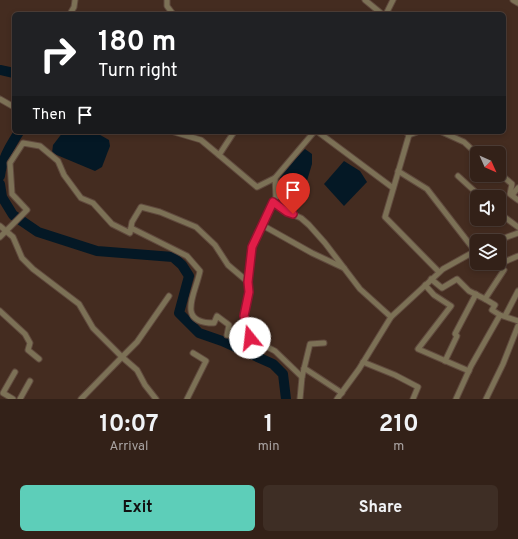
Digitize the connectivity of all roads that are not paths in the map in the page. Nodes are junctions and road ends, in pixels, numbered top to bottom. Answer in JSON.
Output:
{"nodes":[{"id":1,"x":75,"y":0,"type":"edge"},
{"id":2,"x":167,"y":0,"type":"edge"},
{"id":3,"x":365,"y":0,"type":"edge"},
{"id":4,"x":393,"y":0,"type":"edge"},
{"id":5,"x":513,"y":0,"type":"edge"},
{"id":6,"x":518,"y":3,"type":"edge"},
{"id":7,"x":71,"y":12,"type":"edge"},
{"id":8,"x":172,"y":12,"type":"edge"},
{"id":9,"x":380,"y":12,"type":"edge"},
{"id":10,"x":387,"y":12,"type":"edge"},
{"id":11,"x":0,"y":99,"type":"edge"},
{"id":12,"x":12,"y":106,"type":"edge"},
{"id":13,"x":181,"y":134,"type":"edge"},
{"id":14,"x":233,"y":134,"type":"edge"},
{"id":15,"x":312,"y":134,"type":"edge"},
{"id":16,"x":321,"y":134,"type":"edge"},
{"id":17,"x":408,"y":134,"type":"edge"},
{"id":18,"x":446,"y":134,"type":"edge"},
{"id":19,"x":470,"y":148,"type":"edge"},
{"id":20,"x":219,"y":155,"type":"junction"},
{"id":21,"x":398,"y":171,"type":"junction"},
{"id":22,"x":458,"y":176,"type":"dead end"},
{"id":23,"x":275,"y":178,"type":"junction"},
{"id":24,"x":506,"y":179,"type":"edge"},
{"id":25,"x":393,"y":188,"type":"junction"},
{"id":26,"x":518,"y":188,"type":"edge"},
{"id":27,"x":473,"y":190,"type":"edge"},
{"id":28,"x":512,"y":196,"type":"junction"},
{"id":29,"x":518,"y":200,"type":"edge"},
{"id":30,"x":273,"y":202,"type":"junction"},
{"id":31,"x":506,"y":219,"type":"edge"},
{"id":32,"x":262,"y":225,"type":"junction"},
{"id":33,"x":0,"y":226,"type":"edge"},
{"id":34,"x":131,"y":228,"type":"junction"},
{"id":35,"x":518,"y":228,"type":"edge"},
{"id":36,"x":8,"y":230,"type":"junction"},
{"id":37,"x":518,"y":233,"type":"edge"},
{"id":38,"x":506,"y":237,"type":"edge"},
{"id":39,"x":0,"y":238,"type":"edge"},
{"id":40,"x":470,"y":242,"type":"edge"},
{"id":41,"x":470,"y":253,"type":"edge"},
{"id":42,"x":518,"y":256,"type":"edge"},
{"id":43,"x":345,"y":269,"type":"junction"},
{"id":44,"x":439,"y":272,"type":"junction"},
{"id":45,"x":431,"y":279,"type":"junction"},
{"id":46,"x":248,"y":282,"type":"junction"},
{"id":47,"x":425,"y":285,"type":"junction"},
{"id":48,"x":518,"y":290,"type":"edge"},
{"id":49,"x":476,"y":294,"type":"junction"},
{"id":50,"x":169,"y":296,"type":"dead end"},
{"id":51,"x":485,"y":299,"type":"junction"},
{"id":52,"x":0,"y":311,"type":"edge"},
{"id":53,"x":503,"y":316,"type":"junction"},
{"id":54,"x":391,"y":317,"type":"junction"},
{"id":55,"x":518,"y":321,"type":"edge"},
{"id":56,"x":518,"y":326,"type":"edge"},
{"id":57,"x":250,"y":338,"type":"junction"},
{"id":58,"x":324,"y":343,"type":"dead end"},
{"id":59,"x":193,"y":353,"type":"dead end"},
{"id":60,"x":122,"y":356,"type":"junction"},
{"id":61,"x":40,"y":359,"type":"dead end"},
{"id":62,"x":445,"y":361,"type":"junction"},
{"id":63,"x":363,"y":362,"type":"junction"},
{"id":64,"x":304,"y":368,"type":"junction"},
{"id":65,"x":15,"y":372,"type":"dead end"},
{"id":66,"x":469,"y":372,"type":"junction"},
{"id":67,"x":302,"y":377,"type":"junction"},
{"id":68,"x":30,"y":381,"type":"dead end"},
{"id":69,"x":342,"y":393,"type":"junction"},
{"id":70,"x":13,"y":399,"type":"edge"},
{"id":71,"x":20,"y":399,"type":"edge"},
{"id":72,"x":81,"y":399,"type":"edge"},
{"id":73,"x":156,"y":399,"type":"edge"},
{"id":74,"x":187,"y":399,"type":"edge"},
{"id":75,"x":300,"y":399,"type":"edge"},
{"id":76,"x":337,"y":399,"type":"edge"},
{"id":77,"x":413,"y":399,"type":"edge"},
{"id":78,"x":456,"y":399,"type":"edge"},
{"id":79,"x":486,"y":399,"type":"edge"}],
"edges":[{"from":1,"to":7,"type":"street"},
{"from":2,"to":8,"type":"street"},
{"from":3,"to":9,"type":"street"},
{"from":4,"to":10,"type":"street"},
{"from":5,"to":6,"type":"street"},
{"from":11,"to":12,"type":"street"},
{"from":13,"to":20,"type":"street"},
{"from":14,"to":20,"type":"street"},
{"from":15,"to":23,"type":"street"},
{"from":16,"to":25,"type":"street"},
{"from":17,"to":21,"type":"street"},
{"from":18,"to":19,"type":"street"},
{"from":20,"to":23,"type":"street"},
{"from":21,"to":25,"type":"street"},
{"from":21,"to":40,"type":"street"},
{"from":22,"to":27,"type":"street"},
{"from":23,"to":30,"type":"street"},
{"from":24,"to":28,"type":"street"},
{"from":25,"to":44,"type":"street"},
{"from":26,"to":28,"type":"street"},
{"from":28,"to":29,"type":"street"},
{"from":30,"to":32,"type":"street"},
{"from":30,"to":43,"type":"street"},
{"from":31,"to":35,"type":"street"},
{"from":32,"to":43,"type":"street"},
{"from":32,"to":46,"type":"street"},
{"from":33,"to":36,"type":"street"},
{"from":34,"to":36,"type":"street"},
{"from":34,"to":46,"type":"street"},
{"from":34,"to":57,"type":"street"},
{"from":36,"to":39,"type":"street"},
{"from":36,"to":60,"type":"street"},
{"from":37,"to":38,"type":"street"},
{"from":41,"to":44,"type":"street"},
{"from":42,"to":51,"type":"street"},
{"from":43,"to":54,"type":"street"},
{"from":44,"to":45,"type":"street"},
{"from":45,"to":47,"type":"street"},
{"from":45,"to":49,"type":"street"},
{"from":46,"to":57,"type":"street"},
{"from":47,"to":54,"type":"street"},
{"from":47,"to":62,"type":"street"},
{"from":48,"to":53,"type":"street"},
{"from":49,"to":51,"type":"street"},
{"from":49,"to":62,"type":"street"},
{"from":50,"to":60,"type":"street"},
{"from":51,"to":53,"type":"street"},
{"from":52,"to":61,"type":"street"},
{"from":53,"to":55,"type":"street"},
{"from":53,"to":66,"type":"street"},
{"from":54,"to":63,"type":"street"},
{"from":56,"to":79,"type":"street"},
{"from":57,"to":67,"type":"street"},
{"from":58,"to":64,"type":"street"},
{"from":59,"to":74,"type":"street"},
{"from":60,"to":72,"type":"street"},
{"from":60,"to":73,"type":"street"},
{"from":62,"to":66,"type":"street"},
{"from":63,"to":69,"type":"street"},
{"from":63,"to":77,"type":"street"},
{"from":64,"to":67,"type":"street"},
{"from":64,"to":69,"type":"street"},
{"from":65,"to":70,"type":"street"},
{"from":66,"to":78,"type":"street"},
{"from":67,"to":75,"type":"street"},
{"from":68,"to":71,"type":"street"},
{"from":69,"to":76,"type":"street"}]}
